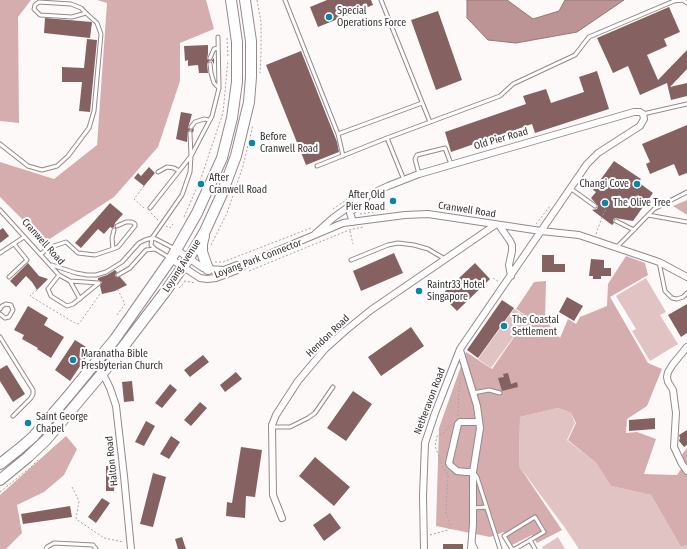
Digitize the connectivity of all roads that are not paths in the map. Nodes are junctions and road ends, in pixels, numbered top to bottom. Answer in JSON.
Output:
{"nodes":[{"id":1,"x":231,"y":0,"type":"edge"},
{"id":2,"x":245,"y":0,"type":"edge"},
{"id":3,"x":284,"y":0,"type":"edge"},
{"id":4,"x":381,"y":0,"type":"edge"},
{"id":5,"x":687,"y":3,"type":"edge"},
{"id":6,"x":86,"y":12,"type":"junction"},
{"id":7,"x":218,"y":37,"type":"dead end"},
{"id":8,"x":218,"y":48,"type":"junction"},
{"id":9,"x":210,"y":58,"type":"dead end"},
{"id":10,"x":210,"y":64,"type":"dead end"},
{"id":11,"x":219,"y":88,"type":"junction"},
{"id":12,"x":422,"y":103,"type":"junction"},
{"id":13,"x":687,"y":104,"type":"edge"},
{"id":14,"x":643,"y":114,"type":"junction"},
{"id":15,"x":209,"y":120,"type":"junction"},
{"id":16,"x":430,"y":122,"type":"junction"},
{"id":17,"x":191,"y":127,"type":"dead end"},
{"id":18,"x":190,"y":133,"type":"dead end"},
{"id":19,"x":338,"y":134,"type":"junction"},
{"id":20,"x":387,"y":138,"type":"junction"},
{"id":21,"x":0,"y":144,"type":"edge"},
{"id":22,"x":191,"y":156,"type":"junction"},
{"id":23,"x":342,"y":156,"type":"junction"},
{"id":24,"x":451,"y":164,"type":"junction"},
{"id":25,"x":317,"y":166,"type":"dead end"},
{"id":26,"x":179,"y":171,"type":"junction"},
{"id":27,"x":158,"y":172,"type":"dead end"},
{"id":28,"x":419,"y":174,"type":"junction"},
{"id":29,"x":404,"y":180,"type":"junction"},
{"id":30,"x":570,"y":188,"type":"junction"},
{"id":31,"x":687,"y":192,"type":"edge"},
{"id":32,"x":368,"y":196,"type":"junction"},
{"id":33,"x":349,"y":205,"type":"junction"},
{"id":34,"x":596,"y":206,"type":"dead end"},
{"id":35,"x":150,"y":208,"type":"dead end"},
{"id":36,"x":0,"y":210,"type":"edge"},
{"id":37,"x":648,"y":215,"type":"junction"},
{"id":38,"x":616,"y":221,"type":"dead end"},
{"id":39,"x":353,"y":222,"type":"junction"},
{"id":40,"x":687,"y":222,"type":"edge"},
{"id":41,"x":343,"y":223,"type":"junction"},
{"id":42,"x":497,"y":225,"type":"junction"},
{"id":43,"x":117,"y":226,"type":"dead end"},
{"id":44,"x":114,"y":230,"type":"dead end"},
{"id":45,"x":634,"y":230,"type":"junction"},
{"id":46,"x":205,"y":231,"type":"junction"},
{"id":47,"x":541,"y":231,"type":"junction"},
{"id":48,"x":315,"y":234,"type":"junction"},
{"id":49,"x":24,"y":237,"type":"junction"},
{"id":50,"x":152,"y":238,"type":"junction"},
{"id":51,"x":14,"y":244,"type":"junction"},
{"id":52,"x":617,"y":247,"type":"junction"},
{"id":53,"x":113,"y":249,"type":"junction"},
{"id":54,"x":155,"y":249,"type":"junction"},
{"id":55,"x":0,"y":253,"type":"edge"},
{"id":56,"x":41,"y":254,"type":"junction"},
{"id":57,"x":174,"y":255,"type":"junction"},
{"id":58,"x":189,"y":258,"type":"junction"},
{"id":59,"x":351,"y":260,"type":"dead end"},
{"id":60,"x":445,"y":260,"type":"junction"},
{"id":61,"x":659,"y":262,"type":"junction"},
{"id":62,"x":52,"y":265,"type":"junction"},
{"id":63,"x":211,"y":265,"type":"junction"},
{"id":64,"x":244,"y":265,"type":"junction"},
{"id":65,"x":180,"y":271,"type":"junction"},
{"id":66,"x":59,"y":275,"type":"junction"},
{"id":67,"x":118,"y":275,"type":"dead end"},
{"id":68,"x":511,"y":276,"type":"junction"},
{"id":69,"x":9,"y":277,"type":"dead end"},
{"id":70,"x":687,"y":277,"type":"edge"},
{"id":71,"x":70,"y":281,"type":"junction"},
{"id":72,"x":687,"y":293,"type":"edge"},
{"id":73,"x":80,"y":299,"type":"junction"},
{"id":74,"x":0,"y":309,"type":"edge"},
{"id":75,"x":0,"y":314,"type":"edge"},
{"id":76,"x":0,"y":337,"type":"edge"},
{"id":77,"x":687,"y":347,"type":"edge"},
{"id":78,"x":460,"y":349,"type":"junction"},
{"id":79,"x":103,"y":374,"type":"junction"},
{"id":80,"x":333,"y":387,"type":"dead end"},
{"id":81,"x":473,"y":393,"type":"junction"},
{"id":82,"x":500,"y":393,"type":"dead end"},
{"id":83,"x":13,"y":416,"type":"dead end"},
{"id":84,"x":479,"y":422,"type":"junction"},
{"id":85,"x":272,"y":427,"type":"junction"},
{"id":86,"x":0,"y":464,"type":"edge"},
{"id":87,"x":687,"y":471,"type":"edge"},
{"id":88,"x":473,"y":472,"type":"junction"},
{"id":89,"x":0,"y":480,"type":"edge"},
{"id":90,"x":486,"y":507,"type":"junction"},
{"id":91,"x":473,"y":508,"type":"junction"},
{"id":92,"x":282,"y":518,"type":"dead end"},
{"id":93,"x":530,"y":540,"type":"junction"},
{"id":94,"x":472,"y":542,"type":"junction"},
{"id":95,"x":130,"y":546,"type":"edge"},
{"id":96,"x":46,"y":549,"type":"edge"},
{"id":97,"x":96,"y":549,"type":"edge"},
{"id":98,"x":424,"y":549,"type":"edge"},
{"id":99,"x":471,"y":549,"type":"edge"},
{"id":100,"x":476,"y":549,"type":"edge"},
{"id":101,"x":500,"y":549,"type":"edge"},
{"id":102,"x":512,"y":549,"type":"edge"},
{"id":103,"x":515,"y":549,"type":"edge"},
{"id":104,"x":535,"y":549,"type":"edge"}],
"edges":[{"from":1,"to":57,"type":"main road","name":"Loyang Avenue"},
{"from":2,"to":46,"type":"main road","name":"Loyang Avenue"},
{"from":3,"to":19,"type":"lane"},
{"from":4,"to":12,"type":"lane"},
{"from":5,"to":16,"type":"lane"},
{"from":6,"to":6,"type":"lane"},
{"from":6,"to":21,"type":"lane"},
{"from":7,"to":8,"type":"lane"},
{"from":8,"to":9,"type":"lane"},
{"from":8,"to":11,"type":"lane"},
{"from":10,"to":11,"type":"lane"},
{"from":11,"to":15,"type":"lane"},
{"from":12,"to":16,"type":"lane"},
{"from":12,"to":19,"type":"lane"},
{"from":13,"to":14,"type":"lane"},
{"from":14,"to":24,"type":"street","name":"Old Pier Road"},
{"from":14,"to":30,"type":"street","name":"Netheravon Road"},
{"from":15,"to":17,"type":"lane"},
{"from":15,"to":22,"type":"lane"},
{"from":16,"to":20,"type":"lane"},
{"from":18,"to":22,"type":"lane"},
{"from":19,"to":23,"type":"lane"},
{"from":20,"to":23,"type":"lane"},
{"from":20,"to":29,"type":"lane"},
{"from":22,"to":26,"type":"lane"},
{"from":22,"to":50,"type":"lane"},
{"from":23,"to":25,"type":"lane"},
{"from":24,"to":28,"type":"street","name":"Old Pier Road"},
{"from":24,"to":28,"type":"lane"},
{"from":26,"to":27,"type":"lane"},
{"from":26,"to":35,"type":"lane"},
{"from":28,"to":29,"type":"street","name":"Old Pier Road"},
{"from":29,"to":32,"type":"street","name":"Old Pier Road"},
{"from":30,"to":34,"type":"lane"},
{"from":30,"to":47,"type":"street","name":"Netheravon Road"},
{"from":31,"to":37,"type":"lane"},
{"from":32,"to":33,"type":"street","name":"Old Pier Road"},
{"from":32,"to":39,"type":"street","name":"Old Pier Road"},
{"from":33,"to":41,"type":"street"},
{"from":33,"to":48,"type":"street","name":"Old Pier Road"},
{"from":36,"to":49,"type":"lane","name":"Cranwell Road"},
{"from":37,"to":40,"type":"lane"},
{"from":37,"to":45,"type":"lane"},
{"from":38,"to":45,"type":"lane"},
{"from":39,"to":41,"type":"street","name":"Cranwell Road"},
{"from":39,"to":42,"type":"street","name":"Cranwell Road"},
{"from":41,"to":48,"type":"street","name":"Cranwell Road"},
{"from":42,"to":47,"type":"street","name":"Cranwell Road"},
{"from":42,"to":60,"type":"street","name":"Hendon Road"},
{"from":42,"to":68,"type":"street"},
{"from":43,"to":53,"type":"lane"},
{"from":44,"to":53,"type":"lane"},
{"from":45,"to":52,"type":"lane"},
{"from":46,"to":58,"type":"main road","name":"Loyang Avenue"},
{"from":46,"to":63,"type":"main road"},
{"from":47,"to":52,"type":"street","name":"Cranwell Road"},
{"from":47,"to":68,"type":"street","name":"Netheravon Road"},
{"from":48,"to":64,"type":"street","name":"Cranwell Road"},
{"from":49,"to":51,"type":"lane"},
{"from":49,"to":56,"type":"lane","name":"Cranwell Road"},
{"from":50,"to":54,"type":"lane"},
{"from":50,"to":57,"type":"lane","name":"Cranwell Road"},
{"from":50,"to":62,"type":"lane"},
{"from":51,"to":55,"type":"lane"},
{"from":51,"to":69,"type":"lane"},
{"from":52,"to":61,"type":"street","name":"Cranwell Road"},
{"from":53,"to":56,"type":"lane"},
{"from":54,"to":57,"type":"lane","name":"Cranwell Road"},
{"from":54,"to":67,"type":"lane"},
{"from":56,"to":62,"type":"lane","name":"Cranwell Road"},
{"from":57,"to":58,"type":"street","name":"Cranwell Road"},
{"from":57,"to":65,"type":"street","name":"Cranwell Road"},
{"from":57,"to":86,"type":"main road","name":"Loyang Avenue"},
{"from":58,"to":63,"type":"street","name":"Cranwell Road"},
{"from":58,"to":65,"type":"main road","name":"Loyang Avenue"},
{"from":59,"to":60,"type":"lane"},
{"from":60,"to":85,"type":"street","name":"Hendon Road"},
{"from":61,"to":70,"type":"street","name":"Cranwell Road"},
{"from":61,"to":72,"type":"lane"},
{"from":62,"to":66,"type":"lane","name":"Cranwell Road"},
{"from":63,"to":64,"type":"street","name":"Cranwell Road"},
{"from":64,"to":65,"type":"street","name":"Cranwell Road"},
{"from":65,"to":79,"type":"main road","name":"Loyang Avenue"},
{"from":66,"to":71,"type":"lane","name":"Cranwell Road"},
{"from":66,"to":73,"type":"lane"},
{"from":68,"to":78,"type":"street","name":"Netheravon Road"},
{"from":71,"to":73,"type":"lane"},
{"from":71,"to":73,"type":"lane","name":"Cranwell Road"},
{"from":74,"to":75,"type":"lane"},
{"from":76,"to":83,"type":"lane"},
{"from":77,"to":87,"type":"street"},
{"from":78,"to":81,"type":"street"},
{"from":78,"to":98,"type":"street","name":"Netheravon Road"},
{"from":79,"to":89,"type":"main road","name":"Loyang Avenue"},
{"from":79,"to":95,"type":"street","name":"Halton Road"},
{"from":80,"to":85,"type":"lane"},
{"from":81,"to":82,"type":"lane"},
{"from":81,"to":84,"type":"street"},
{"from":84,"to":88,"type":"street"},
{"from":84,"to":88,"type":"street"},
{"from":85,"to":92,"type":"street","name":"Hendon Road"},
{"from":88,"to":90,"type":"lane"},
{"from":88,"to":91,"type":"street"},
{"from":90,"to":91,"type":"lane"},
{"from":90,"to":101,"type":"lane"},
{"from":91,"to":94,"type":"street"},
{"from":93,"to":102,"type":"lane"},
{"from":93,"to":103,"type":"lane"},
{"from":93,"to":104,"type":"lane"},
{"from":94,"to":99,"type":"street"},
{"from":94,"to":100,"type":"lane"},
{"from":96,"to":97,"type":"lane"}]}
